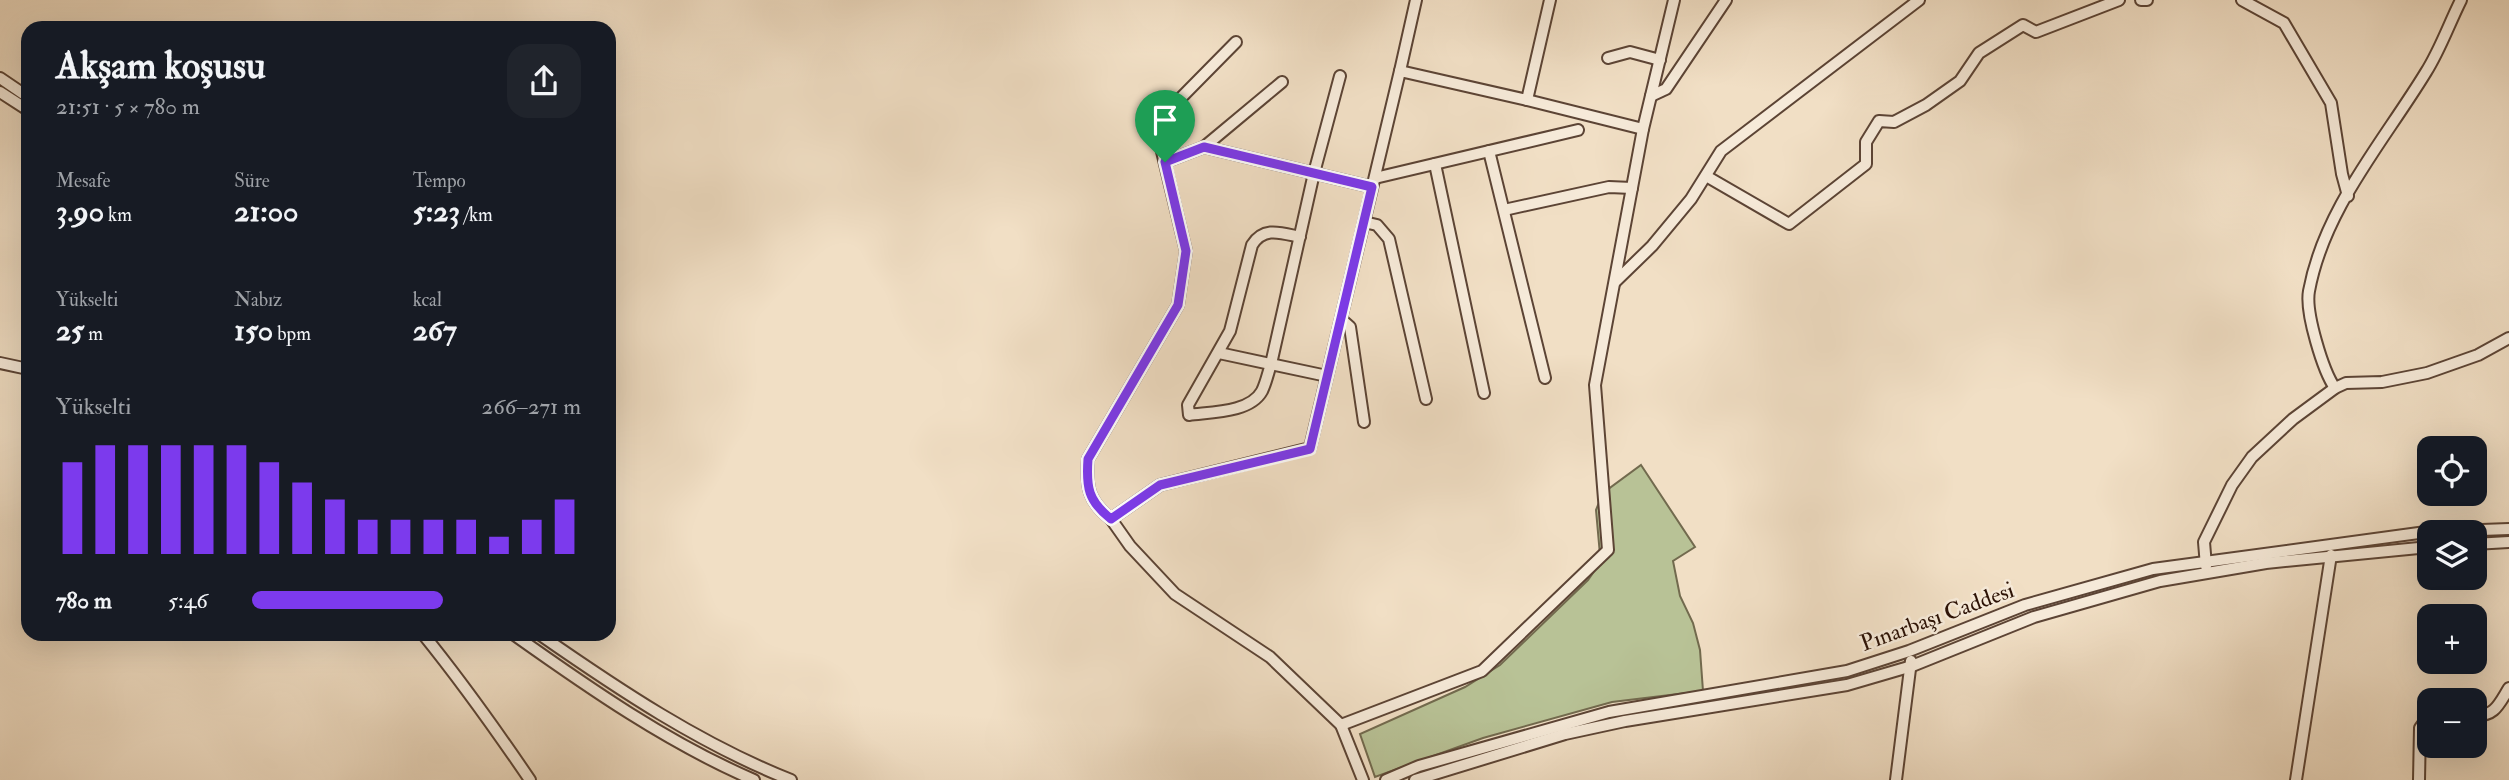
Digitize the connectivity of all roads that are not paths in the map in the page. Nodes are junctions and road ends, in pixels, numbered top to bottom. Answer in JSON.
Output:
{"nodes":[{"id":1,"x":1416,"y":0,"type":"edge"},
{"id":2,"x":1550,"y":0,"type":"edge"},
{"id":3,"x":1674,"y":0,"type":"edge"},
{"id":4,"x":1726,"y":0,"type":"edge"},
{"id":5,"x":1919,"y":0,"type":"edge"},
{"id":6,"x":2119,"y":0,"type":"edge"},
{"id":7,"x":2141,"y":0,"type":"edge"},
{"id":8,"x":2147,"y":0,"type":"edge"},
{"id":9,"x":2242,"y":0,"type":"edge"},
{"id":10,"x":2460,"y":0,"type":"edge"},
{"id":11,"x":1236,"y":42,"type":"dead end"},
{"id":12,"x":1608,"y":58,"type":"dead end"},
{"id":13,"x":1660,"y":60,"type":"junction"},
{"id":14,"x":1400,"y":71,"type":"junction"},
{"id":15,"x":1340,"y":76,"type":"dead end"},
{"id":16,"x":0,"y":78,"type":"edge"},
{"id":17,"x":1282,"y":82,"type":"dead end"},
{"id":18,"x":0,"y":92,"type":"edge"},
{"id":19,"x":21,"y":92,"type":"edge"},
{"id":20,"x":1651,"y":96,"type":"junction"},
{"id":21,"x":1527,"y":100,"type":"junction"},
{"id":22,"x":21,"y":106,"type":"edge"},
{"id":23,"x":1643,"y":129,"type":"junction"},
{"id":24,"x":1578,"y":130,"type":"dead end"},
{"id":25,"x":1204,"y":147,"type":"junction"},
{"id":26,"x":1489,"y":151,"type":"junction"},
{"id":27,"x":1165,"y":162,"type":"junction"},
{"id":28,"x":1435,"y":164,"type":"junction"},
{"id":29,"x":1314,"y":173,"type":"junction"},
{"id":30,"x":1706,"y":176,"type":"junction"},
{"id":31,"x":1373,"y":183,"type":"junction"},
{"id":32,"x":1632,"y":188,"type":"junction"},
{"id":33,"x":2348,"y":196,"type":"junction"},
{"id":34,"x":1504,"y":210,"type":"junction"},
{"id":35,"x":1364,"y":222,"type":"junction"},
{"id":36,"x":1300,"y":237,"type":"junction"},
{"id":37,"x":1615,"y":282,"type":"junction"},
{"id":38,"x":1341,"y":319,"type":"junction"},
{"id":39,"x":2509,"y":338,"type":"edge"},
{"id":40,"x":1219,"y":353,"type":"junction"},
{"id":41,"x":0,"y":363,"type":"edge"},
{"id":42,"x":1271,"y":364,"type":"junction"},
{"id":43,"x":21,"y":368,"type":"edge"},
{"id":44,"x":1327,"y":376,"type":"junction"},
{"id":45,"x":1545,"y":378,"type":"dead end"},
{"id":46,"x":2335,"y":388,"type":"junction"},
{"id":47,"x":1484,"y":393,"type":"dead end"},
{"id":48,"x":1426,"y":399,"type":"dead end"},
{"id":49,"x":1364,"y":422,"type":"dead end"},
{"id":50,"x":1111,"y":519,"type":"junction"},
{"id":51,"x":2509,"y":529,"type":"edge"},
{"id":52,"x":2509,"y":542,"type":"edge"},
{"id":53,"x":2487,"y":543,"type":"edge"},
{"id":54,"x":2417,"y":548,"type":"edge"},
{"id":55,"x":2331,"y":555,"type":"junction"},
{"id":56,"x":2205,"y":560,"type":"junction"},
{"id":57,"x":2206,"y":572,"type":"junction"},
{"id":58,"x":429,"y":641,"type":"edge"},
{"id":59,"x":523,"y":641,"type":"edge"},
{"id":60,"x":549,"y":641,"type":"edge"},
{"id":61,"x":1909,"y":651,"type":"junction"},
{"id":62,"x":1912,"y":666,"type":"junction"},
{"id":63,"x":2509,"y":688,"type":"edge"},
{"id":64,"x":2487,"y":715,"type":"edge"},
{"id":65,"x":1342,"y":725,"type":"junction"},
{"id":66,"x":2420,"y":758,"type":"edge"},
{"id":67,"x":530,"y":780,"type":"edge"},
{"id":68,"x":754,"y":780,"type":"edge"},
{"id":69,"x":791,"y":780,"type":"edge"},
{"id":70,"x":1363,"y":780,"type":"edge"},
{"id":71,"x":1386,"y":780,"type":"edge"},
{"id":72,"x":1415,"y":780,"type":"edge"},
{"id":73,"x":1896,"y":780,"type":"edge"},
{"id":74,"x":2296,"y":780,"type":"edge"},
{"id":75,"x":2420,"y":780,"type":"edge"}],
"edges":[{"from":1,"to":14,"type":"street"},
{"from":2,"to":21,"type":"street"},
{"from":3,"to":13,"type":"street"},
{"from":4,"to":20,"type":"street"},
{"from":5,"to":30,"type":"street"},
{"from":6,"to":30,"type":"street"},
{"from":7,"to":8,"type":"street"},
{"from":9,"to":33,"type":"street"},
{"from":10,"to":33,"type":"street"},
{"from":11,"to":27,"type":"street"},
{"from":12,"to":13,"type":"street"},
{"from":13,"to":20,"type":"street"},
{"from":14,"to":21,"type":"street"},
{"from":14,"to":31,"type":"street"},
{"from":15,"to":29,"type":"street"},
{"from":16,"to":19,"type":"street"},
{"from":17,"to":25,"type":"street"},
{"from":18,"to":22,"type":"street"},
{"from":20,"to":23,"type":"street"},
{"from":21,"to":23,"type":"street"},
{"from":23,"to":32,"type":"street"},
{"from":24,"to":26,"type":"street"},
{"from":25,"to":27,"type":"street"},
{"from":25,"to":29,"type":"street"},
{"from":26,"to":28,"type":"street"},
{"from":26,"to":34,"type":"street"},
{"from":27,"to":50,"type":"street"},
{"from":28,"to":31,"type":"street"},
{"from":28,"to":47,"type":"street"},
{"from":29,"to":31,"type":"street"},
{"from":29,"to":36,"type":"street"},
{"from":30,"to":37,"type":"street"},
{"from":31,"to":35,"type":"street"},
{"from":32,"to":34,"type":"street"},
{"from":32,"to":37,"type":"street"},
{"from":33,"to":46,"type":"street"},
{"from":34,"to":45,"type":"street"},
{"from":35,"to":38,"type":"street"},
{"from":35,"to":48,"type":"street"},
{"from":36,"to":40,"type":"street"},
{"from":36,"to":42,"type":"street"},
{"from":37,"to":65,"type":"street"},
{"from":38,"to":44,"type":"street"},
{"from":38,"to":49,"type":"street"},
{"from":39,"to":46,"type":"street"},
{"from":40,"to":42,"type":"street"},
{"from":40,"to":42,"type":"street"},
{"from":41,"to":43,"type":"street"},
{"from":42,"to":44,"type":"street"},
{"from":44,"to":50,"type":"street"},
{"from":46,"to":56,"type":"street"},
{"from":50,"to":65,"type":"street"},
{"from":51,"to":56,"type":"street","name":"Pınarbaşı Caddesi"},
{"from":52,"to":53,"type":"street"},
{"from":54,"to":55,"type":"street"},
{"from":55,"to":57,"type":"street"},
{"from":55,"to":74,"type":"street"},
{"from":56,"to":57,"type":"street"},
{"from":56,"to":61,"type":"street","name":"Pınarbaşı Caddesi"},
{"from":57,"to":62,"type":"street"},
{"from":58,"to":67,"type":"street"},
{"from":59,"to":68,"type":"street"},
{"from":60,"to":69,"type":"street"},
{"from":61,"to":62,"type":"street"},
{"from":61,"to":71,"type":"street","name":"Pınarbaşı Caddesi"},
{"from":62,"to":72,"type":"street"},
{"from":62,"to":73,"type":"street"},
{"from":63,"to":64,"type":"street"},
{"from":65,"to":70,"type":"street"},
{"from":66,"to":75,"type":"street"}]}
